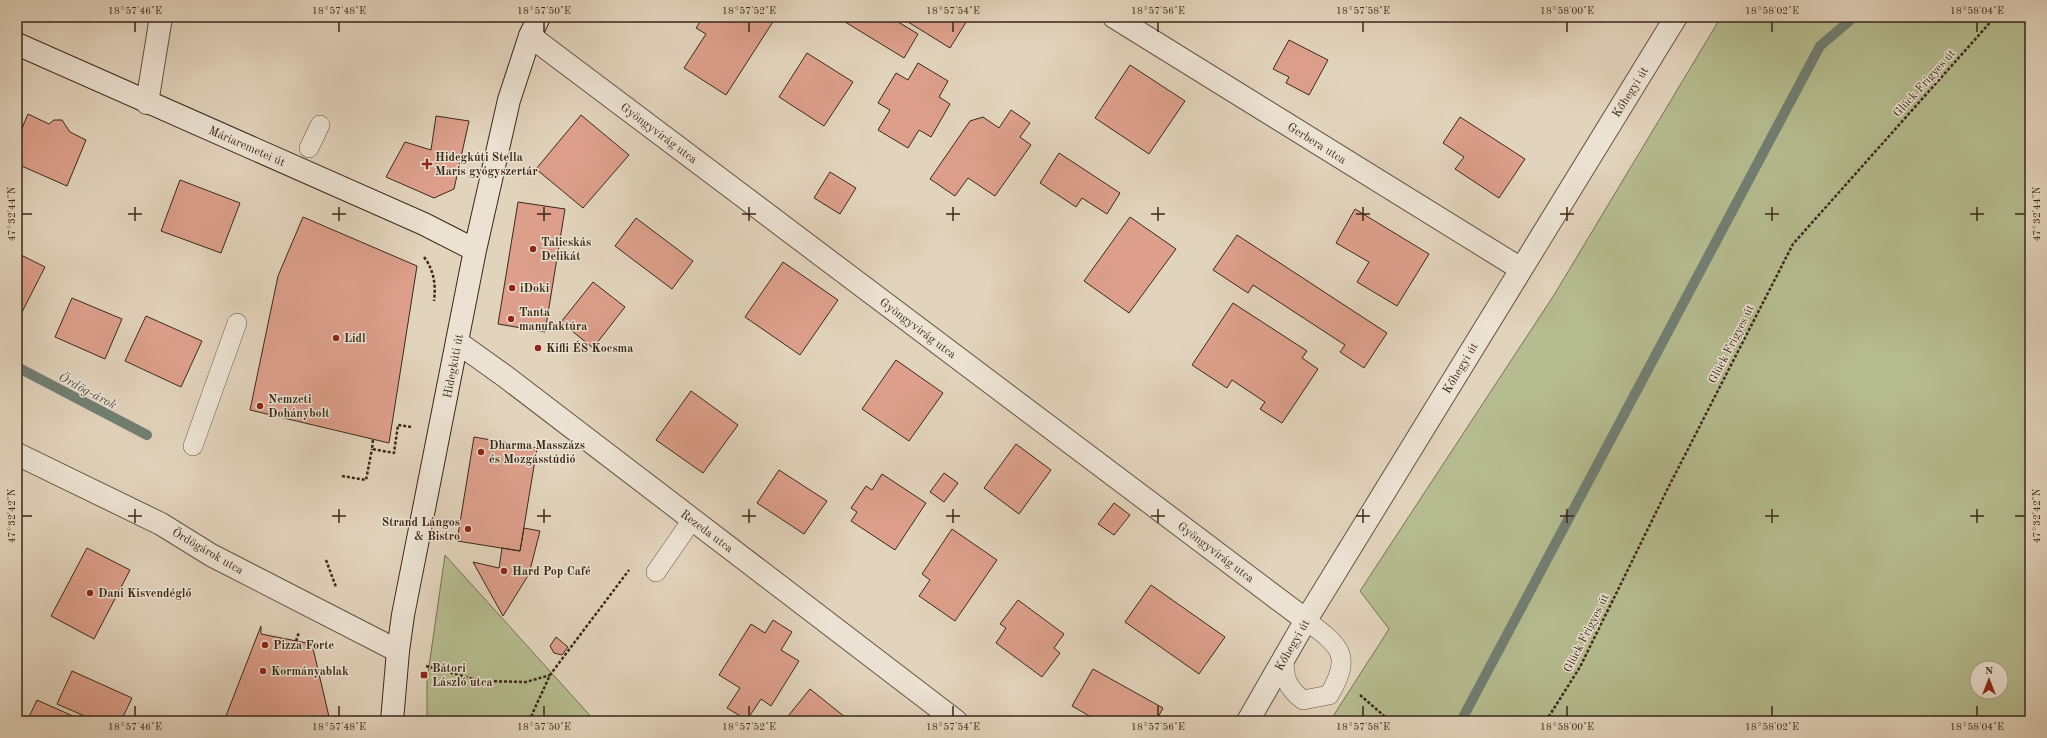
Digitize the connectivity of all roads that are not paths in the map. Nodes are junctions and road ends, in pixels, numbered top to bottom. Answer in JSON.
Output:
{"nodes":[{"id":1,"x":161,"y":17,"type":"edge"},
{"id":2,"x":539,"y":17,"type":"edge"},
{"id":3,"x":1114,"y":17,"type":"edge"},
{"id":4,"x":1676,"y":17,"type":"edge"},
{"id":5,"x":530,"y":36,"type":"junction"},
{"id":6,"x":17,"y":44,"type":"edge"},
{"id":7,"x":147,"y":103,"type":"junction"},
{"id":8,"x":320,"y":125,"type":"dead end"},
{"id":9,"x":309,"y":148,"type":"dead end"},
{"id":10,"x":476,"y":250,"type":"junction"},
{"id":11,"x":1521,"y":269,"type":"junction"},
{"id":12,"x":238,"y":323,"type":"dead end"},
{"id":13,"x":457,"y":342,"type":"junction"},
{"id":14,"x":193,"y":446,"type":"dead end"},
{"id":15,"x":17,"y":454,"type":"edge"},
{"id":16,"x":692,"y":520,"type":"junction"},
{"id":17,"x":656,"y":572,"type":"dead end"},
{"id":18,"x":1306,"y":620,"type":"junction"},
{"id":19,"x":398,"y":651,"type":"junction"},
{"id":20,"x":1284,"y":658,"type":"junction"},
{"id":21,"x":392,"y":721,"type":"edge"},
{"id":22,"x":956,"y":721,"type":"edge"},
{"id":23,"x":1248,"y":721,"type":"edge"}],
"edges":[{"from":1,"to":7,"type":"street"},
{"from":2,"to":5,"type":"street","name":"Hidegkúti út"},
{"from":3,"to":11,"type":"street","name":"Gerbera utca"},
{"from":4,"to":11,"type":"street","name":"Kőhegyi út"},
{"from":5,"to":10,"type":"street","name":"Hidegkúti út"},
{"from":5,"to":18,"type":"street","name":"Gyöngyvirág utca"},
{"from":6,"to":7,"type":"street","name":"Máriaremetei út"},
{"from":7,"to":10,"type":"street","name":"Máriaremetei út"},
{"from":8,"to":9,"type":"lane"},
{"from":10,"to":13,"type":"street","name":"Hidegkúti út"},
{"from":11,"to":18,"type":"street","name":"Kőhegyi út"},
{"from":12,"to":14,"type":"lane"},
{"from":13,"to":16,"type":"street","name":"Rezeda utca"},
{"from":13,"to":19,"type":"street","name":"Hidegkúti út"},
{"from":15,"to":19,"type":"street","name":"Ördögárok utca"},
{"from":16,"to":17,"type":"lane"},
{"from":16,"to":22,"type":"street","name":"Rezeda utca"},
{"from":18,"to":20,"type":"street","name":"Kőhegyi út"},
{"from":18,"to":20,"type":"lane"},
{"from":19,"to":21,"type":"street","name":"Hidegkúti út"},
{"from":20,"to":23,"type":"street","name":"Kőhegyi út"}]}
